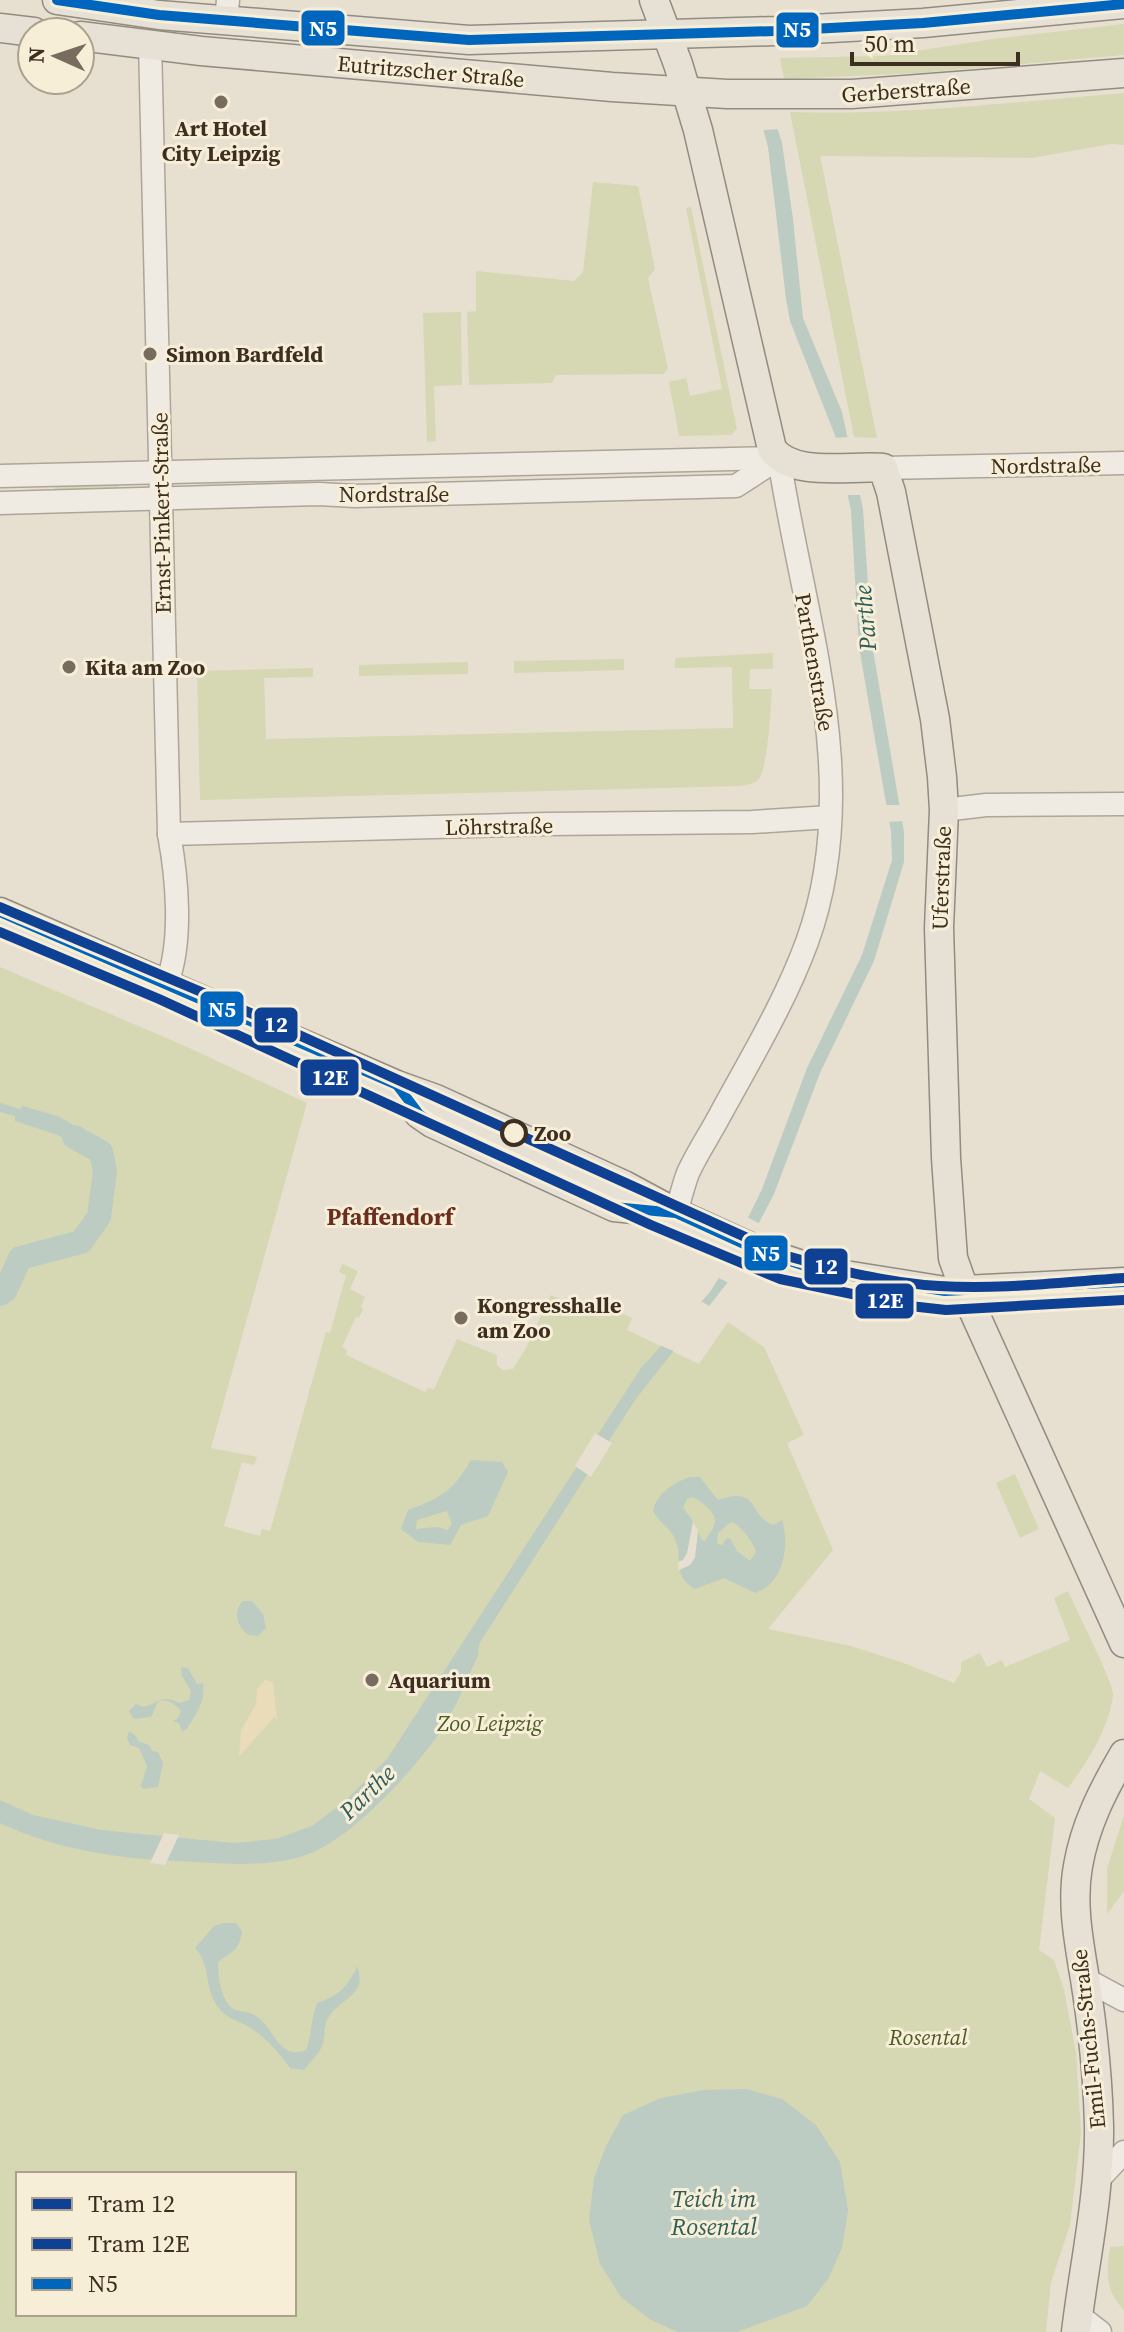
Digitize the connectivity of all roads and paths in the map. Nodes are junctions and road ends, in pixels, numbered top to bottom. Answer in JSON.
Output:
{"nodes":[{"id":1,"x":57,"y":0,"type":"edge"},
{"id":2,"x":654,"y":0,"type":"edge"},
{"id":3,"x":1124,"y":4,"type":"edge"},
{"id":4,"x":227,"y":11,"type":"edge"},
{"id":5,"x":668,"y":35,"type":"junction"},
{"id":6,"x":96,"y":38,"type":"edge"},
{"id":7,"x":150,"y":43,"type":"junction"},
{"id":8,"x":1124,"y":73,"type":"edge"},
{"id":9,"x":688,"y":92,"type":"junction"},
{"id":10,"x":791,"y":463,"type":"junction"},
{"id":11,"x":1124,"y":463,"type":"edge"},
{"id":12,"x":872,"y":467,"type":"junction"},
{"id":13,"x":161,"y":472,"type":"junction"},
{"id":14,"x":0,"y":476,"type":"edge"},
{"id":15,"x":161,"y":498,"type":"junction"},
{"id":16,"x":0,"y":503,"type":"edge"},
{"id":17,"x":1124,"y":804,"type":"edge"},
{"id":18,"x":944,"y":810,"type":"junction"},
{"id":19,"x":830,"y":817,"type":"junction"},
{"id":20,"x":169,"y":834,"type":"junction"},
{"id":21,"x":0,"y":912,"type":"edge"},
{"id":22,"x":167,"y":983,"type":"junction"},
{"id":23,"x":688,"y":1219,"type":"junction"},
{"id":24,"x":1124,"y":1282,"type":"edge"},
{"id":25,"x":965,"y":1292,"type":"junction"},
{"id":26,"x":1124,"y":1643,"type":"edge"},
{"id":27,"x":1124,"y":1754,"type":"edge"},
{"id":28,"x":1085,"y":1979,"type":"junction"},
{"id":29,"x":1124,"y":2000,"type":"edge"},
{"id":30,"x":1124,"y":2152,"type":"edge"},
{"id":31,"x":1097,"y":2181,"type":"junction"},
{"id":32,"x":1085,"y":2326,"type":"edge"}],
"edges":[{"from":1,"to":4,"type":"main road","name":"Eutritzscher Straße"},
{"from":2,"to":5,"type":"main road","name":"Parthenstraße"},
{"from":3,"to":5,"type":"main road"},
{"from":4,"to":5,"type":"main road","name":"Eutritzscher Straße"},
{"from":5,"to":9,"type":"main road","name":"Parthenstraße"},
{"from":6,"to":7,"type":"main road","name":"Eutritzscher Straße"},
{"from":7,"to":9,"type":"main road","name":"Eutritzscher Straße"},
{"from":7,"to":13,"type":"street","name":"Ernst-Pinkert-Straße"},
{"from":8,"to":9,"type":"main road","name":"Gerberstraße"},
{"from":9,"to":10,"type":"main road","name":"Parthenstraße"},
{"from":10,"to":12,"type":"main road","name":"Nordstraße"},
{"from":10,"to":13,"type":"street","name":"Nordstraße"},
{"from":10,"to":15,"type":"street","name":"Nordstraße"},
{"from":10,"to":19,"type":"street","name":"Parthenstraße"},
{"from":11,"to":12,"type":"street","name":"Nordstraße"},
{"from":12,"to":18,"type":"main road","name":"Uferstraße"},
{"from":13,"to":14,"type":"street","name":"Nordstraße"},
{"from":13,"to":15,"type":"street","name":"Ernst-Pinkert-Straße"},
{"from":15,"to":16,"type":"street","name":"Nordstraße"},
{"from":15,"to":20,"type":"street","name":"Ernst-Pinkert-Straße"},
{"from":17,"to":18,"type":"street"},
{"from":18,"to":25,"type":"main road","name":"Uferstraße"},
{"from":19,"to":20,"type":"street","name":"Löhrstraße"},
{"from":19,"to":23,"type":"street","name":"Parthenstraße"},
{"from":20,"to":22,"type":"street","name":"Ernst-Pinkert-Straße"},
{"from":21,"to":22,"type":"main road"},
{"from":22,"to":23,"type":"main road"},
{"from":23,"to":25,"type":"main road"},
{"from":24,"to":25,"type":"main road"},
{"from":25,"to":26,"type":"main road"},
{"from":27,"to":28,"type":"main road","name":"Emil-Fuchs-Straße"},
{"from":28,"to":29,"type":"street"},
{"from":28,"to":31,"type":"main road","name":"Emil-Fuchs-Straße"},
{"from":30,"to":31,"type":"street"},
{"from":31,"to":32,"type":"main road","name":"Emil-Fuchs-Straße"}]}
